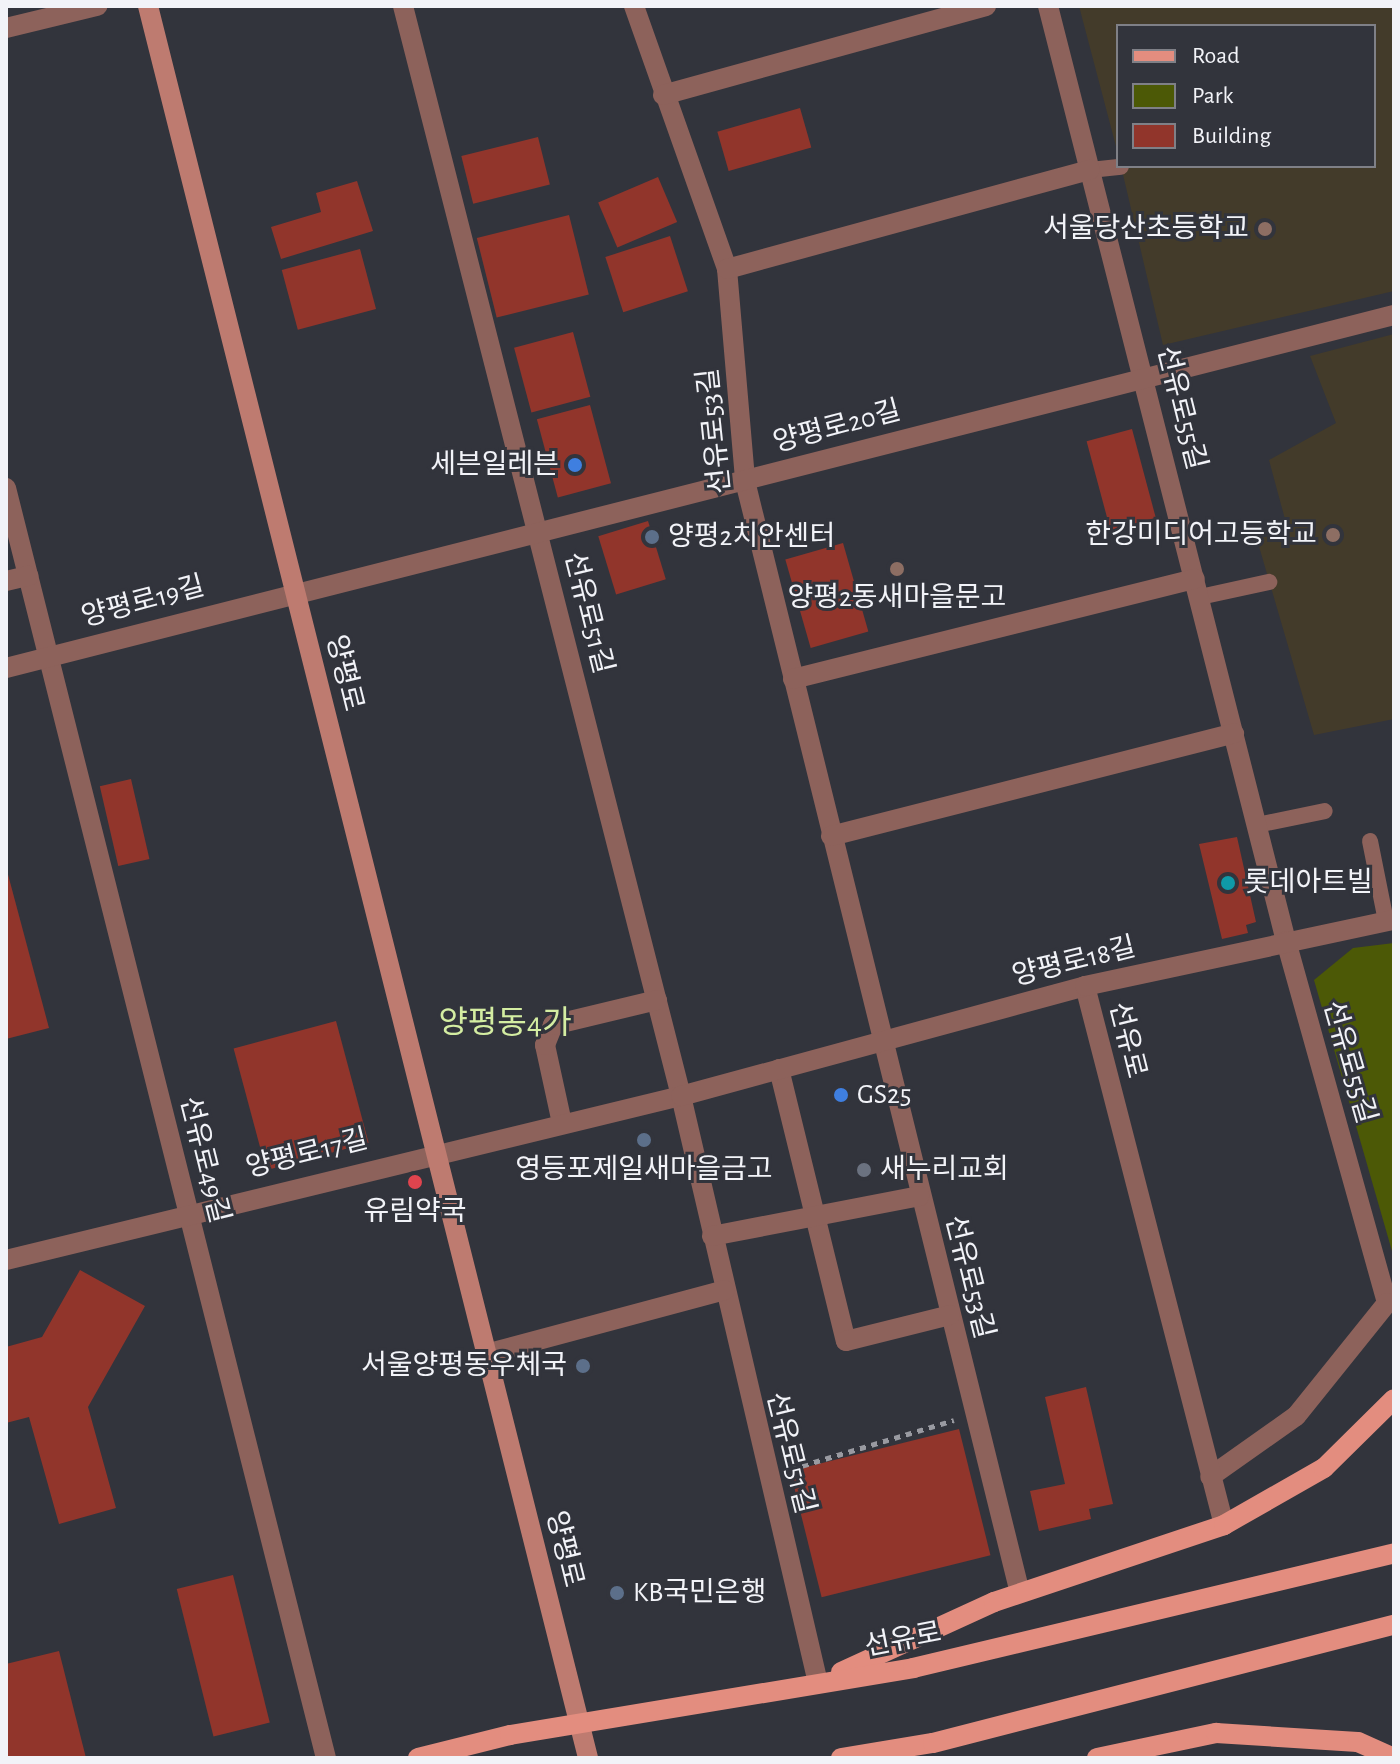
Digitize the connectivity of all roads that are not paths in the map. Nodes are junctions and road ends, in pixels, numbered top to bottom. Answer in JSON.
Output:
{"nodes":[{"id":1,"x":97,"y":6,"type":"edge"},
{"id":2,"x":148,"y":6,"type":"edge"},
{"id":3,"x":403,"y":6,"type":"edge"},
{"id":4,"x":634,"y":6,"type":"edge"},
{"id":5,"x":986,"y":6,"type":"edge"},
{"id":6,"x":1048,"y":6,"type":"edge"},
{"id":7,"x":6,"y":28,"type":"edge"},
{"id":8,"x":663,"y":95,"type":"junction"},
{"id":9,"x":1116,"y":167,"type":"edge"},
{"id":10,"x":1090,"y":170,"type":"junction"},
{"id":11,"x":727,"y":269,"type":"junction"},
{"id":12,"x":1394,"y":315,"type":"edge"},
{"id":13,"x":1144,"y":374,"type":"junction"},
{"id":14,"x":745,"y":481,"type":"junction"},
{"id":15,"x":6,"y":488,"type":"edge"},
{"id":16,"x":538,"y":531,"type":"junction"},
{"id":17,"x":28,"y":576,"type":"junction"},
{"id":18,"x":6,"y":581,"type":"edge"},
{"id":19,"x":1269,"y":582,"type":"dead end"},
{"id":20,"x":1197,"y":588,"type":"junction"},
{"id":21,"x":294,"y":591,"type":"junction"},
{"id":22,"x":49,"y":656,"type":"junction"},
{"id":23,"x":6,"y":668,"type":"edge"},
{"id":24,"x":793,"y":679,"type":"junction"},
{"id":25,"x":1234,"y":733,"type":"junction"},
{"id":26,"x":1325,"y":811,"type":"dead end"},
{"id":27,"x":1257,"y":825,"type":"junction"},
{"id":28,"x":831,"y":836,"type":"junction"},
{"id":29,"x":1370,"y":841,"type":"dead end"},
{"id":30,"x":1390,"y":921,"type":"edge"},
{"id":31,"x":1286,"y":941,"type":"junction"},
{"id":32,"x":1085,"y":986,"type":"junction"},
{"id":33,"x":657,"y":1000,"type":"junction"},
{"id":34,"x":879,"y":1042,"type":"junction"},
{"id":35,"x":779,"y":1069,"type":"junction"},
{"id":36,"x":681,"y":1096,"type":"junction"},
{"id":37,"x":562,"y":1123,"type":"junction"},
{"id":38,"x":435,"y":1151,"type":"junction"},
{"id":39,"x":919,"y":1196,"type":"junction"},
{"id":40,"x":189,"y":1213,"type":"junction"},
{"id":41,"x":816,"y":1218,"type":"junction"},
{"id":42,"x":712,"y":1236,"type":"junction"},
{"id":43,"x":6,"y":1260,"type":"edge"},
{"id":44,"x":725,"y":1290,"type":"junction"},
{"id":45,"x":950,"y":1315,"type":"junction"},
{"id":46,"x":486,"y":1354,"type":"junction"},
{"id":47,"x":1394,"y":1399,"type":"edge"},
{"id":48,"x":1210,"y":1477,"type":"junction"},
{"id":49,"x":1224,"y":1525,"type":"junction"},
{"id":50,"x":1394,"y":1553,"type":"edge"},
{"id":51,"x":1020,"y":1593,"type":"junction"},
{"id":52,"x":1394,"y":1625,"type":"edge"},
{"id":53,"x":818,"y":1683,"type":"junction"},
{"id":54,"x":579,"y":1723,"type":"junction"},
{"id":55,"x":326,"y":1758,"type":"edge"},
{"id":56,"x":418,"y":1758,"type":"edge"},
{"id":57,"x":588,"y":1758,"type":"edge"},
{"id":58,"x":846,"y":1758,"type":"edge"},
{"id":59,"x":1097,"y":1758,"type":"edge"},
{"id":60,"x":1394,"y":1758,"type":"edge"}],
"edges":[{"from":1,"to":7,"type":"street"},
{"from":2,"to":21,"type":"main road","name":"양평로"},
{"from":3,"to":16,"type":"street","name":"선유로51길"},
{"from":4,"to":8,"type":"street","name":"선유로53길"},
{"from":5,"to":8,"type":"street"},
{"from":6,"to":10,"type":"street","name":"선유로55길"},
{"from":8,"to":11,"type":"street","name":"선유로53길"},
{"from":9,"to":10,"type":"lane"},
{"from":10,"to":11,"type":"street"},
{"from":10,"to":13,"type":"street","name":"선유로55길"},
{"from":11,"to":14,"type":"street","name":"선유로53길"},
{"from":12,"to":13,"type":"street","name":"양평로20길"},
{"from":13,"to":14,"type":"street","name":"양평로20길"},
{"from":13,"to":20,"type":"street","name":"선유로55길"},
{"from":14,"to":16,"type":"street","name":"양평로20길"},
{"from":14,"to":24,"type":"street","name":"선유로53길"},
{"from":15,"to":17,"type":"street","name":"선유로49길"},
{"from":16,"to":21,"type":"street","name":"양평로20길"},
{"from":16,"to":33,"type":"street","name":"선유로51길"},
{"from":17,"to":18,"type":"street"},
{"from":17,"to":22,"type":"street","name":"선유로49길"},
{"from":19,"to":20,"type":"lane"},
{"from":20,"to":24,"type":"street"},
{"from":20,"to":25,"type":"street","name":"선유로55길"},
{"from":21,"to":22,"type":"street","name":"양평로19길"},
{"from":21,"to":38,"type":"main road","name":"양평로"},
{"from":22,"to":23,"type":"street","name":"양평로19길"},
{"from":22,"to":40,"type":"street","name":"선유로49길"},
{"from":24,"to":28,"type":"street","name":"선유로53길"},
{"from":25,"to":27,"type":"street","name":"선유로55길"},
{"from":25,"to":28,"type":"street"},
{"from":26,"to":27,"type":"lane"},
{"from":27,"to":31,"type":"street","name":"선유로55길"},
{"from":28,"to":34,"type":"street","name":"선유로53길"},
{"from":29,"to":30,"type":"lane","name":"양평로18길"},
{"from":30,"to":31,"type":"street","name":"양평로18길"},
{"from":31,"to":32,"type":"street","name":"양평로18길"},
{"from":31,"to":48,"type":"street","name":"선유로55길"},
{"from":32,"to":34,"type":"street","name":"양평로18길"},
{"from":32,"to":48,"type":"street","name":"선유로"},
{"from":33,"to":36,"type":"street","name":"선유로51길"},
{"from":33,"to":37,"type":"street"},
{"from":34,"to":35,"type":"street","name":"양평로18길"},
{"from":34,"to":39,"type":"street","name":"선유로53길"},
{"from":35,"to":36,"type":"street","name":"양평로18길"},
{"from":35,"to":41,"type":"street"},
{"from":36,"to":37,"type":"street","name":"양평로18길"},
{"from":36,"to":42,"type":"street","name":"선유로51길"},
{"from":37,"to":38,"type":"street","name":"양평로18길"},
{"from":38,"to":40,"type":"street","name":"양평로17길"},
{"from":38,"to":46,"type":"main road","name":"양평로"},
{"from":39,"to":41,"type":"street"},
{"from":39,"to":45,"type":"street","name":"선유로53길"},
{"from":40,"to":43,"type":"street","name":"양평로17길"},
{"from":40,"to":55,"type":"street","name":"선유로49길"},
{"from":41,"to":42,"type":"street"},
{"from":41,"to":45,"type":"street"},
{"from":42,"to":44,"type":"street","name":"선유로51길"},
{"from":44,"to":46,"type":"street"},
{"from":44,"to":53,"type":"street","name":"선유로51길"},
{"from":45,"to":51,"type":"street","name":"선유로53길"},
{"from":46,"to":54,"type":"main road","name":"양평로"},
{"from":47,"to":49,"type":"main road"},
{"from":48,"to":49,"type":"street","name":"선유로"},
{"from":49,"to":51,"type":"main road"},
{"from":50,"to":53,"type":"main road","name":"선유로"},
{"from":51,"to":53,"type":"main road"},
{"from":52,"to":58,"type":"main road"},
{"from":53,"to":54,"type":"main road","name":"선유로"},
{"from":54,"to":56,"type":"main road","name":"선유로"},
{"from":54,"to":57,"type":"main road","name":"양평로"},
{"from":59,"to":60,"type":"main road"}]}
